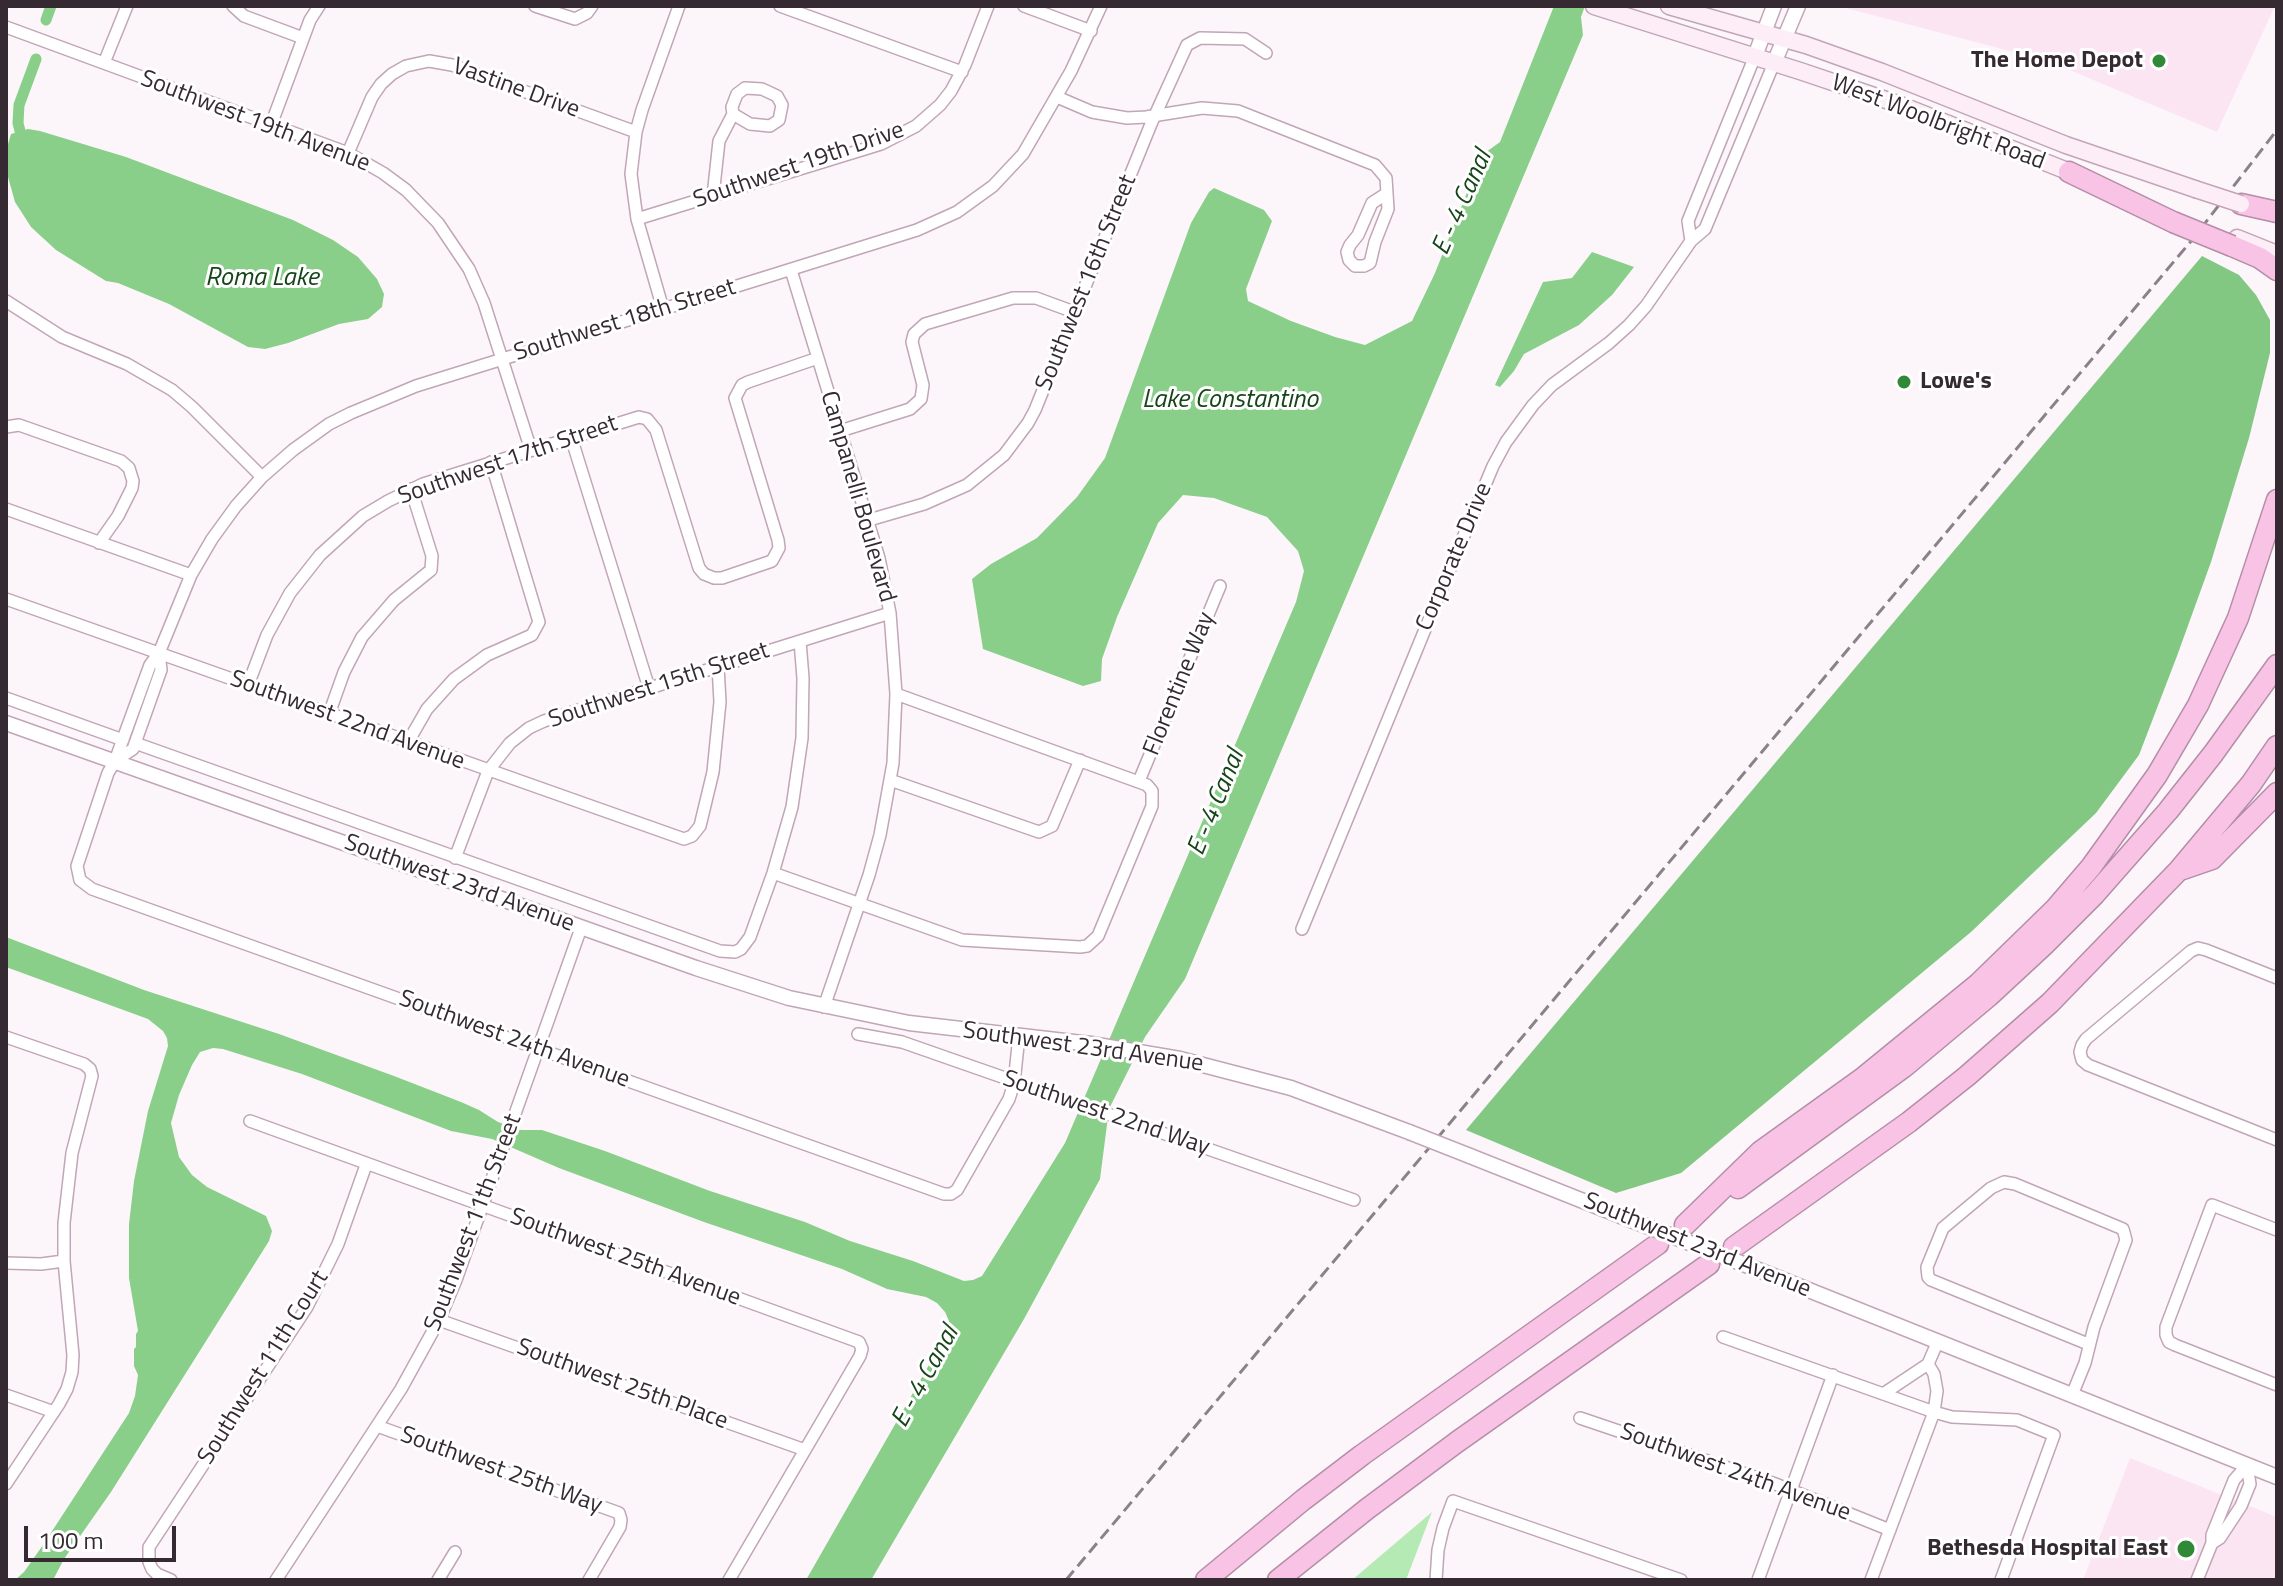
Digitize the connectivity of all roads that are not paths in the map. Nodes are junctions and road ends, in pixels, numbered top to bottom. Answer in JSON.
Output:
{"nodes":[{"id":1,"x":127,"y":6,"type":"edge"},
{"id":2,"x":233,"y":6,"type":"edge"},
{"id":3,"x":319,"y":6,"type":"edge"},
{"id":4,"x":535,"y":6,"type":"edge"},
{"id":5,"x":592,"y":6,"type":"edge"},
{"id":6,"x":679,"y":6,"type":"edge"},
{"id":7,"x":780,"y":6,"type":"edge"},
{"id":8,"x":988,"y":6,"type":"edge"},
{"id":9,"x":1024,"y":6,"type":"edge"},
{"id":10,"x":1101,"y":6,"type":"edge"},
{"id":11,"x":1594,"y":6,"type":"edge"},
{"id":12,"x":1669,"y":6,"type":"edge"},
{"id":13,"x":1774,"y":6,"type":"edge"},
{"id":14,"x":1798,"y":6,"type":"edge"},
{"id":15,"x":6,"y":27,"type":"edge"},
{"id":16,"x":1091,"y":31,"type":"junction"},
{"id":17,"x":1764,"y":32,"type":"junction"},
{"id":18,"x":303,"y":38,"type":"junction"},
{"id":19,"x":1785,"y":38,"type":"junction"},
{"id":20,"x":1266,"y":53,"type":"dead end"},
{"id":21,"x":1755,"y":56,"type":"junction"},
{"id":22,"x":104,"y":63,"type":"junction"},
{"id":23,"x":1774,"y":63,"type":"junction"},
{"id":24,"x":962,"y":72,"type":"junction"},
{"id":25,"x":1057,"y":97,"type":"junction"},
{"id":26,"x":733,"y":114,"type":"junction"},
{"id":27,"x":1155,"y":116,"type":"junction"},
{"id":28,"x":271,"y":125,"type":"junction"},
{"id":29,"x":636,"y":132,"type":"junction"},
{"id":30,"x":348,"y":153,"type":"junction"},
{"id":31,"x":2069,"y":172,"type":"joint"},
{"id":32,"x":1386,"y":194,"type":"junction"},
{"id":33,"x":713,"y":196,"type":"junction"},
{"id":34,"x":2263,"y":211,"type":"edge"},
{"id":35,"x":637,"y":219,"type":"junction"},
{"id":36,"x":1691,"y":241,"type":"junction"},
{"id":37,"x":2234,"y":242,"type":"junction"},
{"id":38,"x":2277,"y":254,"type":"edge"},
{"id":39,"x":791,"y":270,"type":"junction"},
{"id":40,"x":2277,"y":270,"type":"edge"},
{"id":41,"x":6,"y":301,"type":"edge"},
{"id":42,"x":663,"y":309,"type":"junction"},
{"id":43,"x":1074,"y":312,"type":"junction"},
{"id":44,"x":818,"y":358,"type":"junction"},
{"id":45,"x":502,"y":359,"type":"junction"},
{"id":46,"x":6,"y":427,"type":"edge"},
{"id":47,"x":840,"y":431,"type":"junction"},
{"id":48,"x":571,"y":437,"type":"junction"},
{"id":49,"x":531,"y":450,"type":"junction"},
{"id":50,"x":491,"y":462,"type":"junction"},
{"id":51,"x":262,"y":477,"type":"junction"},
{"id":52,"x":411,"y":489,"type":"junction"},
{"id":53,"x":2277,"y":500,"type":"edge"},
{"id":54,"x":6,"y":509,"type":"edge"},
{"id":55,"x":869,"y":520,"type":"junction"},
{"id":56,"x":99,"y":543,"type":"junction"},
{"id":57,"x":191,"y":575,"type":"junction"},
{"id":58,"x":1220,"y":586,"type":"dead end"},
{"id":59,"x":6,"y":599,"type":"edge"},
{"id":60,"x":890,"y":613,"type":"junction"},
{"id":61,"x":800,"y":641,"type":"junction"},
{"id":62,"x":159,"y":653,"type":"junction"},
{"id":63,"x":2277,"y":665,"type":"edge"},
{"id":64,"x":718,"y":666,"type":"junction"},
{"id":65,"x":248,"y":685,"type":"junction"},
{"id":66,"x":649,"y":688,"type":"junction"},
{"id":67,"x":896,"y":694,"type":"junction"},
{"id":68,"x":6,"y":698,"type":"edge"},
{"id":69,"x":329,"y":714,"type":"junction"},
{"id":70,"x":6,"y":723,"type":"edge"},
{"id":71,"x":129,"y":742,"type":"junction"},
{"id":72,"x":408,"y":742,"type":"junction"},
{"id":73,"x":2277,"y":746,"type":"edge"},
{"id":74,"x":1080,"y":760,"type":"junction"},
{"id":75,"x":115,"y":761,"type":"junction"},
{"id":76,"x":488,"y":771,"type":"junction"},
{"id":77,"x":890,"y":780,"type":"junction"},
{"id":78,"x":1139,"y":781,"type":"junction"},
{"id":79,"x":2277,"y":793,"type":"edge"},
{"id":80,"x":455,"y":858,"type":"junction"},
{"id":81,"x":2179,"y":870,"type":"junction"},
{"id":82,"x":773,"y":873,"type":"junction"},
{"id":83,"x":80,"y":880,"type":"joint"},
{"id":84,"x":860,"y":903,"type":"junction"},
{"id":85,"x":581,"y":928,"type":"junction"},
{"id":86,"x":1302,"y":929,"type":"dead end"},
{"id":87,"x":2277,"y":978,"type":"edge"},
{"id":88,"x":824,"y":1007,"type":"junction"},
{"id":89,"x":858,"y":1034,"type":"dead end"},
{"id":90,"x":1019,"y":1036,"type":"junction"},
{"id":91,"x":6,"y":1037,"type":"edge"},
{"id":92,"x":539,"y":1049,"type":"junction"},
{"id":93,"x":1014,"y":1083,"type":"junction"},
{"id":94,"x":250,"y":1121,"type":"dead end"},
{"id":95,"x":2277,"y":1140,"type":"edge"},
{"id":96,"x":366,"y":1165,"type":"junction"},
{"id":97,"x":1354,"y":1200,"type":"dead end"},
{"id":98,"x":483,"y":1207,"type":"junction"},
{"id":99,"x":2277,"y":1230,"type":"edge"},
{"id":100,"x":1658,"y":1244,"type":"dead end"},
{"id":101,"x":1734,"y":1247,"type":"dead end"},
{"id":102,"x":64,"y":1261,"type":"junction"},
{"id":103,"x":6,"y":1263,"type":"edge"},
{"id":104,"x":1709,"y":1264,"type":"dead end"},
{"id":105,"x":439,"y":1320,"type":"junction"},
{"id":106,"x":1723,"y":1337,"type":"dead end"},
{"id":107,"x":1938,"y":1341,"type":"junction"},
{"id":108,"x":2088,"y":1344,"type":"junction"},
{"id":109,"x":1928,"y":1364,"type":"junction"},
{"id":110,"x":1833,"y":1375,"type":"junction"},
{"id":111,"x":2277,"y":1385,"type":"edge"},
{"id":112,"x":1883,"y":1394,"type":"junction"},
{"id":113,"x":6,"y":1395,"type":"edge"},
{"id":114,"x":2072,"y":1395,"type":"junction"},
{"id":115,"x":54,"y":1412,"type":"junction"},
{"id":116,"x":1934,"y":1412,"type":"junction"},
{"id":117,"x":1580,"y":1418,"type":"dead end"},
{"id":118,"x":377,"y":1426,"type":"junction"},
{"id":119,"x":805,"y":1450,"type":"junction"},
{"id":120,"x":2247,"y":1465,"type":"junction"},
{"id":121,"x":2277,"y":1477,"type":"edge"},
{"id":122,"x":6,"y":1484,"type":"edge"},
{"id":123,"x":1791,"y":1491,"type":"junction"},
{"id":124,"x":1890,"y":1530,"type":"junction"},
{"id":125,"x":455,"y":1552,"type":"dead end"},
{"id":126,"x":171,"y":1580,"type":"edge"},
{"id":127,"x":276,"y":1580,"type":"edge"},
{"id":128,"x":438,"y":1580,"type":"edge"},
{"id":129,"x":589,"y":1580,"type":"edge"},
{"id":130,"x":729,"y":1580,"type":"edge"},
{"id":131,"x":1206,"y":1580,"type":"edge"},
{"id":132,"x":1278,"y":1580,"type":"edge"},
{"id":133,"x":1436,"y":1580,"type":"edge"},
{"id":134,"x":1681,"y":1580,"type":"edge"},
{"id":135,"x":1758,"y":1580,"type":"edge"},
{"id":136,"x":1871,"y":1580,"type":"edge"},
{"id":137,"x":2001,"y":1580,"type":"edge"},
{"id":138,"x":2197,"y":1580,"type":"edge"}],
"edges":[{"from":1,"to":22,"type":"street"},
{"from":2,"to":18,"type":"street"},
{"from":3,"to":18,"type":"street"},
{"from":4,"to":5,"type":"street"},
{"from":6,"to":29,"type":"street"},
{"from":7,"to":24,"type":"street"},
{"from":8,"to":24,"type":"street","name":"Southwest 19th Drive"},
{"from":9,"to":16,"type":"street"},
{"from":10,"to":16,"type":"street","name":"Southwest 18th Street"},
{"from":11,"to":21,"type":"main road","name":"West Woolbright Road"},
{"from":12,"to":17,"type":"main road","name":"West Woolbright Road"},
{"from":13,"to":17,"type":"street"},
{"from":14,"to":19,"type":"street"},
{"from":15,"to":22,"type":"street","name":"Southwest 19th Avenue"},
{"from":16,"to":25,"type":"street","name":"Southwest 18th Street"},
{"from":17,"to":19,"type":"main road","name":"West Woolbright Road"},
{"from":17,"to":21,"type":"street"},
{"from":18,"to":28,"type":"street"},
{"from":19,"to":23,"type":"street"},
{"from":19,"to":34,"type":"main road","name":"West Woolbright Road","bridge":true},
{"from":20,"to":27,"type":"street","name":"Southwest 16th Street"},
{"from":21,"to":23,"type":"main road","name":"West Woolbright Road"},
{"from":21,"to":36,"type":"street","name":"Corporate Drive"},
{"from":22,"to":28,"type":"street","name":"Southwest 19th Avenue"},
{"from":23,"to":31,"type":"main road","name":"West Woolbright Road"},
{"from":23,"to":36,"type":"street","name":"Corporate Drive"},
{"from":24,"to":33,"type":"street","name":"Southwest 19th Drive"},
{"from":25,"to":27,"type":"street"},
{"from":25,"to":39,"type":"street","name":"Southwest 18th Street"},
{"from":26,"to":26,"type":"street"},
{"from":26,"to":33,"type":"street"},
{"from":27,"to":32,"type":"street"},
{"from":27,"to":43,"type":"street","name":"Southwest 16th Street"},
{"from":28,"to":30,"type":"street","name":"Southwest 19th Avenue"},
{"from":29,"to":30,"type":"street","name":"Vastine Drive"},
{"from":29,"to":35,"type":"street"},
{"from":30,"to":45,"type":"street","name":"Southwest 19th Avenue"},
{"from":31,"to":37,"type":"highway","bridge":true},
{"from":32,"to":32,"type":"street"},
{"from":33,"to":35,"type":"street","name":"Southwest 19th Drive"},
{"from":35,"to":42,"type":"street"},
{"from":36,"to":86,"type":"street","name":"Corporate Drive"},
{"from":37,"to":38,"type":"main road"},
{"from":37,"to":40,"type":"highway"},
{"from":39,"to":42,"type":"street","name":"Southwest 18th Street"},
{"from":39,"to":44,"type":"street","name":"Campanelli Boulevard"},
{"from":41,"to":51,"type":"street"},
{"from":42,"to":45,"type":"street","name":"Southwest 18th Street"},
{"from":43,"to":47,"type":"street"},
{"from":43,"to":55,"type":"street","name":"Southwest 16th Street"},
{"from":44,"to":47,"type":"street","name":"Campanelli Boulevard"},
{"from":44,"to":48,"type":"street","name":"Southwest 17th Street"},
{"from":45,"to":49,"type":"street","name":"Southwest 19th Avenue"},
{"from":45,"to":51,"type":"street","name":"Southwest 18th Street"},
{"from":46,"to":56,"type":"street"},
{"from":47,"to":55,"type":"street","name":"Campanelli Boulevard"},
{"from":48,"to":49,"type":"street","name":"Southwest 17th Street"},
{"from":48,"to":66,"type":"street"},
{"from":49,"to":50,"type":"street","name":"Southwest 17th Street"},
{"from":50,"to":52,"type":"street","name":"Southwest 17th Street"},
{"from":50,"to":72,"type":"street"},
{"from":51,"to":57,"type":"street","name":"Southwest 18th Street"},
{"from":52,"to":65,"type":"street","name":"Southwest 17th Street"},
{"from":52,"to":69,"type":"street"},
{"from":53,"to":63,"type":"highway"},
{"from":54,"to":56,"type":"street"},
{"from":55,"to":60,"type":"street","name":"Campanelli Boulevard"},
{"from":56,"to":57,"type":"street"},
{"from":57,"to":62,"type":"street","name":"Southwest 18th Street"},
{"from":58,"to":78,"type":"street","name":"Florentine Way"},
{"from":59,"to":62,"type":"street","name":"Southwest 22nd Avenue"},
{"from":60,"to":61,"type":"street","name":"Southwest 15th Street"},
{"from":60,"to":67,"type":"street","name":"Campanelli Boulevard"},
{"from":61,"to":64,"type":"street","name":"Southwest 15th Street"},
{"from":61,"to":82,"type":"street"},
{"from":62,"to":65,"type":"street","name":"Southwest 22nd Avenue"},
{"from":62,"to":71,"type":"street","name":"Southwest 18th Street"},
{"from":64,"to":66,"type":"street","name":"Southwest 15th Street"},
{"from":64,"to":76,"type":"street","name":"Southwest 22nd Avenue"},
{"from":65,"to":69,"type":"street","name":"Southwest 22nd Avenue"},
{"from":66,"to":76,"type":"street","name":"Southwest 15th Street"},
{"from":67,"to":74,"type":"street"},
{"from":67,"to":77,"type":"street","name":"Campanelli Boulevard"},
{"from":68,"to":71,"type":"street"},
{"from":69,"to":72,"type":"street","name":"Southwest 22nd Avenue"},
{"from":70,"to":75,"type":"street","name":"Southwest 23rd Avenue"},
{"from":71,"to":75,"type":"street","name":"Southwest 18th Street"},
{"from":71,"to":80,"type":"street"},
{"from":72,"to":76,"type":"street","name":"Southwest 22nd Avenue"},
{"from":73,"to":81,"type":"highway"},
{"from":74,"to":77,"type":"street"},
{"from":74,"to":78,"type":"street"},
{"from":75,"to":83,"type":"street","name":"Southwest 18th Street"},
{"from":75,"to":85,"type":"street","name":"Southwest 23rd Avenue"},
{"from":76,"to":80,"type":"street","name":"Southwest 15th Street"},
{"from":77,"to":84,"type":"street","name":"Campanelli Boulevard"},
{"from":78,"to":84,"type":"street"},
{"from":79,"to":81,"type":"highway"},
{"from":80,"to":82,"type":"street"},
{"from":81,"to":101,"type":"highway"},
{"from":82,"to":84,"type":"street"},
{"from":83,"to":92,"type":"street","name":"Southwest 24th Avenue"},
{"from":84,"to":88,"type":"street","name":"Campanelli Boulevard"},
{"from":85,"to":88,"type":"street","name":"Southwest 23rd Avenue"},
{"from":85,"to":92,"type":"street","name":"Southwest 11th Street"},
{"from":87,"to":95,"type":"street"},
{"from":88,"to":90,"type":"street","name":"Southwest 23rd Avenue"},
{"from":89,"to":93,"type":"street","name":"Southwest 22nd Way"},
{"from":90,"to":93,"type":"street"},
{"from":90,"to":107,"type":"street","name":"Southwest 23rd Avenue","bridge":true},
{"from":91,"to":102,"type":"street"},
{"from":92,"to":93,"type":"street","name":"Southwest 24th Avenue"},
{"from":92,"to":98,"type":"street","name":"Southwest 11th Street"},
{"from":93,"to":97,"type":"street","name":"Southwest 22nd Way"},
{"from":94,"to":96,"type":"street","name":"Southwest 25th Avenue"},
{"from":96,"to":98,"type":"street","name":"Southwest 25th Avenue"},
{"from":96,"to":126,"type":"street","name":"Southwest 11th Court"},
{"from":98,"to":105,"type":"street","name":"Southwest 11th Street"},
{"from":98,"to":119,"type":"street","name":"Southwest 25th Avenue"},
{"from":99,"to":111,"type":"street"},
{"from":100,"to":131,"type":"highway"},
{"from":102,"to":103,"type":"street"},
{"from":102,"to":115,"type":"street"},
{"from":104,"to":132,"type":"highway"},
{"from":105,"to":118,"type":"street","name":"Southwest 11th Street"},
{"from":105,"to":119,"type":"street","name":"Southwest 25th Place"},
{"from":106,"to":110,"type":"street"},
{"from":107,"to":109,"type":"street"},
{"from":107,"to":114,"type":"street","name":"Southwest 23rd Avenue"},
{"from":108,"to":108,"type":"street"},
{"from":108,"to":114,"type":"street"},
{"from":109,"to":112,"type":"street"},
{"from":109,"to":116,"type":"street"},
{"from":110,"to":112,"type":"street"},
{"from":110,"to":123,"type":"street"},
{"from":112,"to":116,"type":"street"},
{"from":113,"to":115,"type":"street"},
{"from":114,"to":120,"type":"street","name":"Southwest 23rd Avenue"},
{"from":115,"to":122,"type":"street"},
{"from":116,"to":124,"type":"street"},
{"from":116,"to":137,"type":"street"},
{"from":117,"to":123,"type":"street","name":"Southwest 24th Avenue"},
{"from":118,"to":127,"type":"street","name":"Southwest 11th Street"},
{"from":118,"to":129,"type":"street","name":"Southwest 25th Way"},
{"from":119,"to":130,"type":"street"},
{"from":120,"to":121,"type":"street","name":"Southwest 23rd Avenue"},
{"from":120,"to":138,"type":"street"},
{"from":123,"to":124,"type":"street","name":"Southwest 24th Avenue"},
{"from":123,"to":135,"type":"street"},
{"from":124,"to":136,"type":"street"},
{"from":125,"to":128,"type":"street"},
{"from":133,"to":134,"type":"street"}]}
